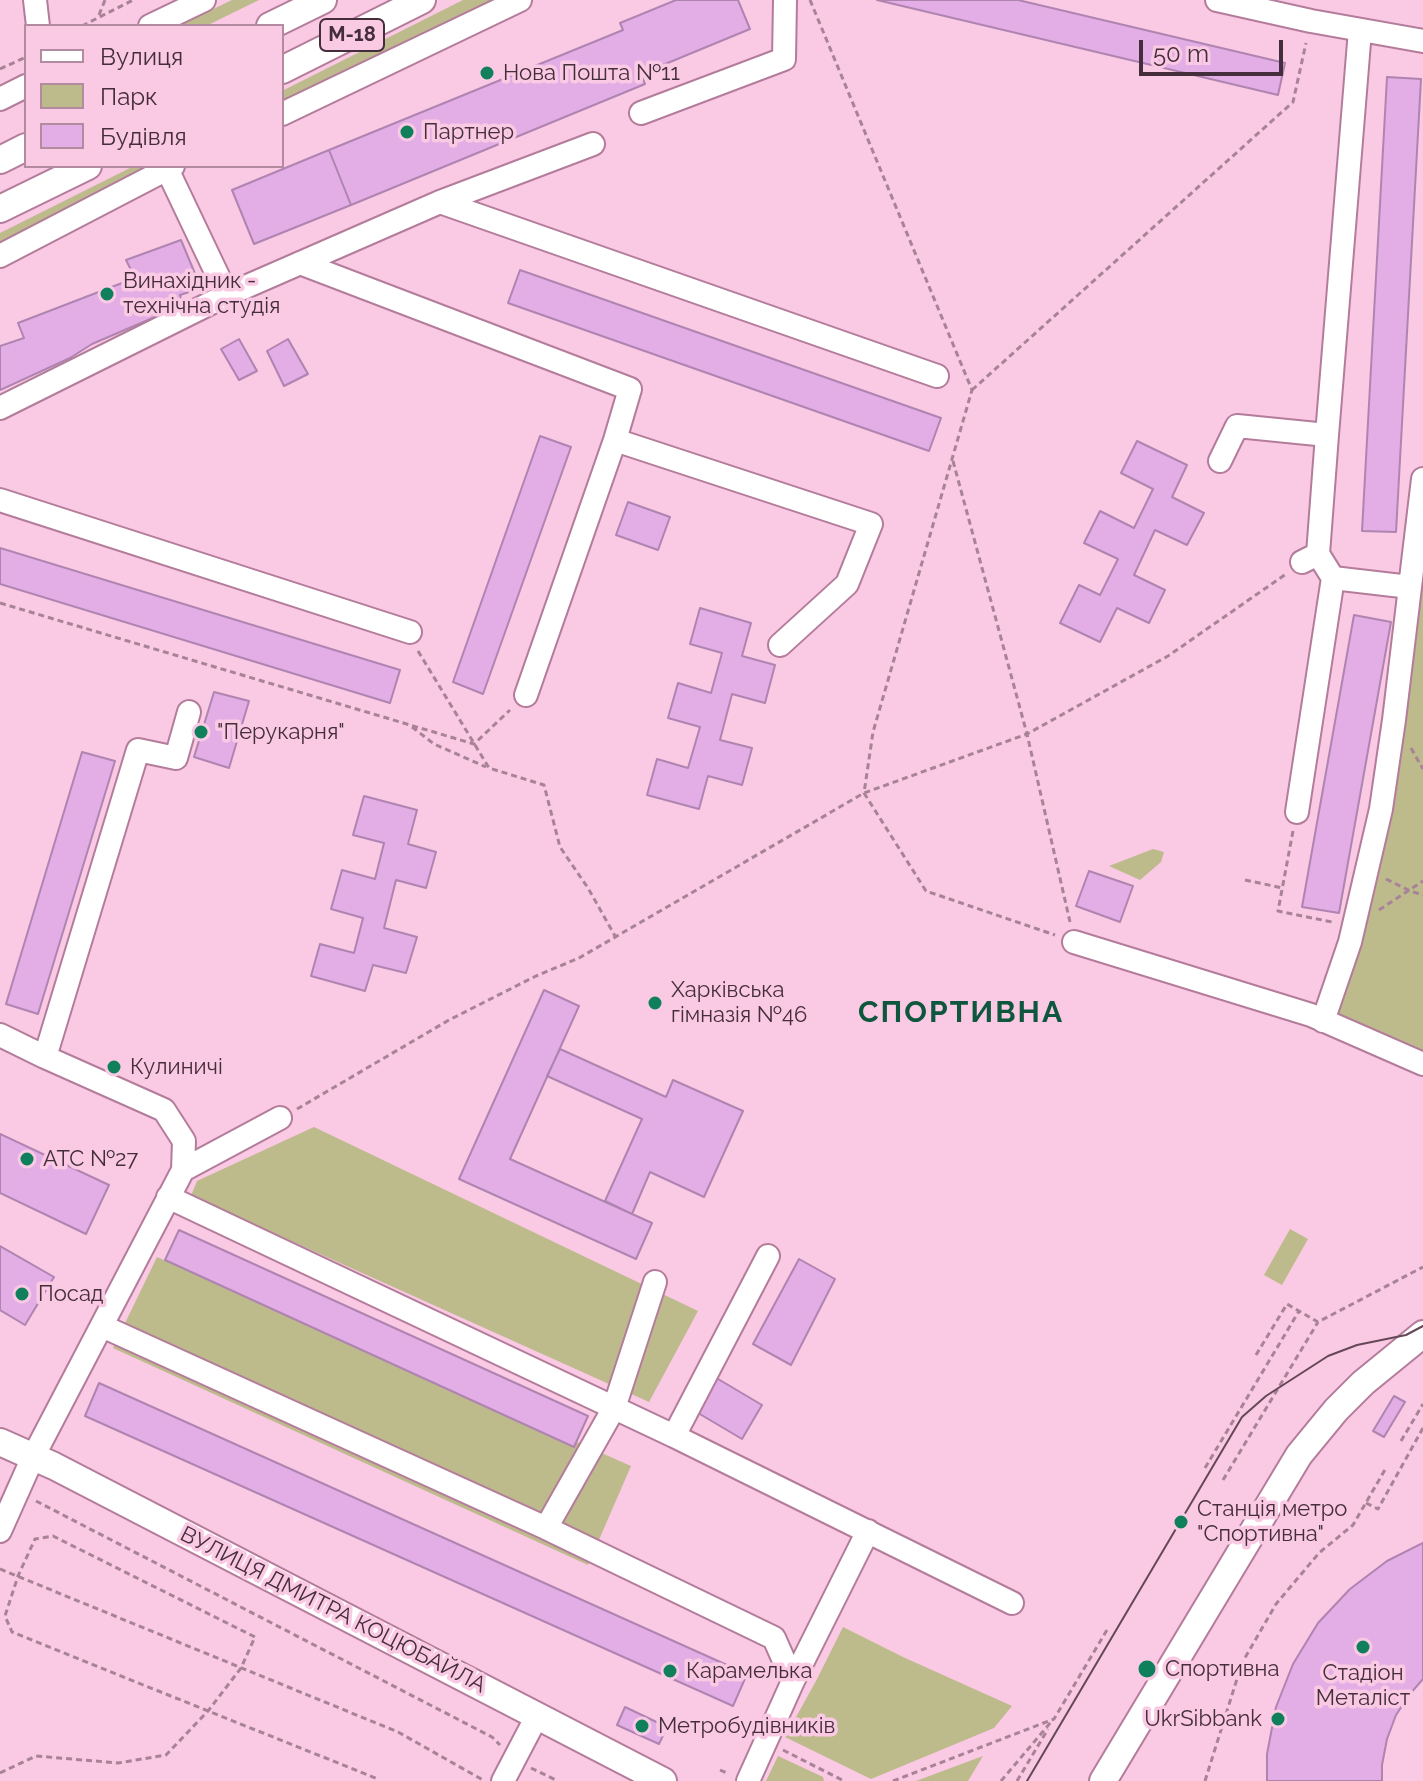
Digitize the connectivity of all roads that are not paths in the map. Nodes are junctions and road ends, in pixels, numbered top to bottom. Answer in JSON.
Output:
{"nodes":[{"id":1,"x":35,"y":0,"type":"edge"},
{"id":2,"x":204,"y":0,"type":"edge"},
{"id":3,"x":323,"y":0,"type":"edge"},
{"id":4,"x":422,"y":0,"type":"edge"},
{"id":5,"x":520,"y":0,"type":"edge"},
{"id":6,"x":785,"y":0,"type":"edge"},
{"id":7,"x":1217,"y":0,"type":"edge"},
{"id":8,"x":38,"y":24,"type":"edge"},
{"id":9,"x":154,"y":24,"type":"edge"},
{"id":10,"x":274,"y":24,"type":"edge"},
{"id":11,"x":1360,"y":30,"type":"junction"},
{"id":12,"x":1423,"y":41,"type":"edge"},
{"id":13,"x":284,"y":69,"type":"edge"},
{"id":14,"x":24,"y":87,"type":"edge"},
{"id":15,"x":0,"y":99,"type":"edge"},
{"id":16,"x":284,"y":113,"type":"edge"},
{"id":17,"x":641,"y":113,"type":"dead end"},
{"id":18,"x":593,"y":144,"type":"dead end"},
{"id":19,"x":24,"y":148,"type":"edge"},
{"id":20,"x":0,"y":160,"type":"edge"},
{"id":21,"x":84,"y":168,"type":"edge"},
{"id":22,"x":170,"y":168,"type":"edge"},
{"id":23,"x":440,"y":202,"type":"junction"},
{"id":24,"x":0,"y":209,"type":"edge"},
{"id":25,"x":0,"y":256,"type":"edge"},
{"id":26,"x":300,"y":263,"type":"junction"},
{"id":27,"x":227,"y":295,"type":"junction"},
{"id":28,"x":937,"y":376,"type":"dead end"},
{"id":29,"x":0,"y":408,"type":"edge"},
{"id":30,"x":1327,"y":435,"type":"junction"},
{"id":31,"x":615,"y":440,"type":"junction"},
{"id":32,"x":1220,"y":461,"type":"dead end"},
{"id":33,"x":1423,"y":479,"type":"edge"},
{"id":34,"x":0,"y":500,"type":"edge"},
{"id":35,"x":1333,"y":578,"type":"junction"},
{"id":36,"x":1410,"y":587,"type":"junction"},
{"id":37,"x":412,"y":638,"type":"road end"},
{"id":38,"x":780,"y":645,"type":"dead end"},
{"id":39,"x":526,"y":695,"type":"road end"},
{"id":40,"x":189,"y":712,"type":"dead end"},
{"id":41,"x":1297,"y":812,"type":"road end"},
{"id":42,"x":1074,"y":942,"type":"road end"},
{"id":43,"x":1323,"y":1021,"type":"junction"},
{"id":44,"x":0,"y":1035,"type":"edge"},
{"id":45,"x":45,"y":1057,"type":"junction"},
{"id":46,"x":1423,"y":1064,"type":"edge"},
{"id":47,"x":280,"y":1118,"type":"road end"},
{"id":48,"x":183,"y":1170,"type":"junction"},
{"id":49,"x":168,"y":1197,"type":"junction"},
{"id":50,"x":768,"y":1256,"type":"dead end"},
{"id":51,"x":655,"y":1282,"type":"dead end"},
{"id":52,"x":102,"y":1326,"type":"junction"},
{"id":53,"x":1423,"y":1334,"type":"edge"},
{"id":54,"x":614,"y":1408,"type":"junction"},
{"id":55,"x":674,"y":1436,"type":"junction"},
{"id":56,"x":0,"y":1442,"type":"edge"},
{"id":57,"x":33,"y":1457,"type":"junction"},
{"id":58,"x":546,"y":1528,"type":"junction"},
{"id":59,"x":0,"y":1531,"type":"edge"},
{"id":60,"x":868,"y":1531,"type":"junction"},
{"id":61,"x":1012,"y":1603,"type":"dead end"},
{"id":62,"x":793,"y":1681,"type":"junction"},
{"id":63,"x":537,"y":1716,"type":"junction"},
{"id":64,"x":503,"y":1781,"type":"edge"},
{"id":65,"x":663,"y":1781,"type":"edge"},
{"id":66,"x":748,"y":1781,"type":"edge"},
{"id":67,"x":1103,"y":1781,"type":"edge"}],
"edges":[{"from":1,"to":8,"type":"street"},
{"from":2,"to":9,"type":"street"},
{"from":3,"to":10,"type":"main road","number":"М-18"},
{"from":4,"to":13,"type":"main road","number":"М-18"},
{"from":5,"to":16,"type":"street"},
{"from":6,"to":17,"type":"street"},
{"from":7,"to":11,"type":"street"},
{"from":11,"to":12,"type":"street"},
{"from":11,"to":30,"type":"street"},
{"from":14,"to":15,"type":"street"},
{"from":18,"to":23,"type":"street"},
{"from":19,"to":20,"type":"main road"},
{"from":21,"to":24,"type":"main road"},
{"from":22,"to":25,"type":"street"},
{"from":22,"to":27,"type":"street"},
{"from":23,"to":26,"type":"street"},
{"from":23,"to":28,"type":"street"},
{"from":26,"to":27,"type":"street"},
{"from":26,"to":31,"type":"street"},
{"from":27,"to":29,"type":"street"},
{"from":30,"to":32,"type":"street"},
{"from":30,"to":35,"type":"street"},
{"from":31,"to":38,"type":"street"},
{"from":31,"to":39,"type":"street"},
{"from":33,"to":36,"type":"street"},
{"from":34,"to":37,"type":"street"},
{"from":35,"to":36,"type":"street"},
{"from":35,"to":41,"type":"street"},
{"from":36,"to":43,"type":"street"},
{"from":40,"to":45,"type":"street"},
{"from":42,"to":43,"type":"street"},
{"from":43,"to":46,"type":"street"},
{"from":44,"to":45,"type":"street"},
{"from":45,"to":48,"type":"street"},
{"from":47,"to":48,"type":"street"},
{"from":48,"to":49,"type":"street"},
{"from":49,"to":52,"type":"street"},
{"from":49,"to":54,"type":"street"},
{"from":50,"to":55,"type":"street"},
{"from":51,"to":54,"type":"street"},
{"from":52,"to":57,"type":"street"},
{"from":52,"to":58,"type":"street"},
{"from":53,"to":67,"type":"main road"},
{"from":54,"to":55,"type":"street"},
{"from":54,"to":58,"type":"street"},
{"from":55,"to":60,"type":"street"},
{"from":56,"to":57,"type":"main road","name":"ВУЛИЦЯ ДМИТРА КОЦЮБАЙЛА"},
{"from":57,"to":59,"type":"street"},
{"from":57,"to":63,"type":"main road","name":"ВУЛИЦЯ ДМИТРА КОЦЮБАЙЛА"},
{"from":58,"to":62,"type":"street"},
{"from":60,"to":61,"type":"street"},
{"from":60,"to":62,"type":"street"},
{"from":62,"to":66,"type":"street"},
{"from":63,"to":64,"type":"street"},
{"from":63,"to":65,"type":"main road","name":"ВУЛИЦЯ ДМИТРА КОЦЮБАЙЛА"}]}
